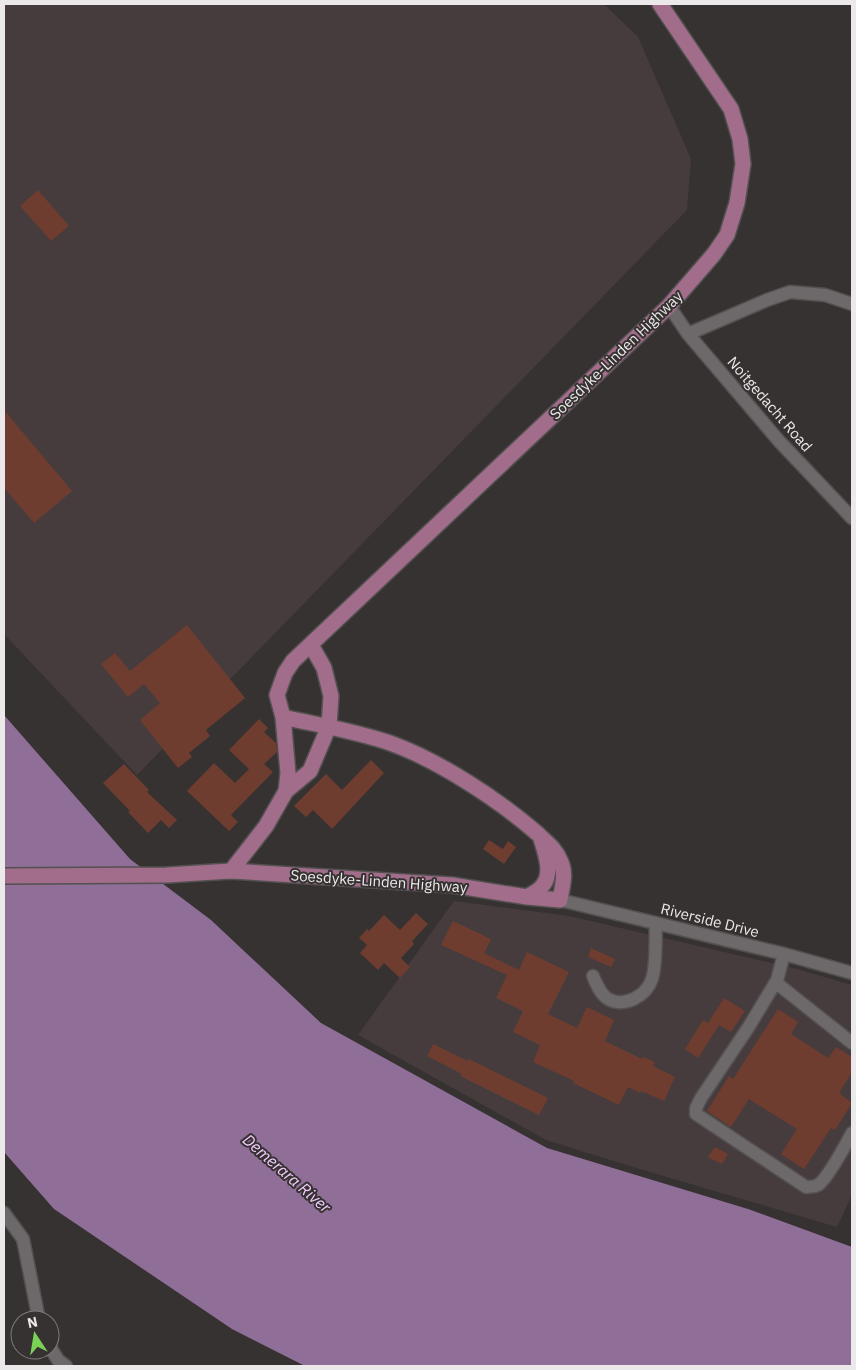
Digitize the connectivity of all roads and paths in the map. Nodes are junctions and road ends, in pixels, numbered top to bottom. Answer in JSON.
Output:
{"nodes":[{"id":1,"x":660,"y":4,"type":"edge"},
{"id":2,"x":852,"y":304,"type":"edge"},
{"id":3,"x":669,"y":306,"type":"junction"},
{"id":4,"x":688,"y":334,"type":"junction"},
{"id":5,"x":852,"y":518,"type":"edge"},
{"id":6,"x":312,"y":645,"type":"junction"},
{"id":7,"x":283,"y":717,"type":"junction"},
{"id":8,"x":330,"y":726,"type":"junction"},
{"id":9,"x":286,"y":791,"type":"junction"},
{"id":10,"x":541,"y":837,"type":"junction"},
{"id":11,"x":231,"y":871,"type":"junction"},
{"id":12,"x":4,"y":876,"type":"edge"},
{"id":13,"x":527,"y":897,"type":"junction"},
{"id":14,"x":560,"y":900,"type":"junction"},
{"id":15,"x":656,"y":924,"type":"junction"},
{"id":16,"x":784,"y":954,"type":"junction"},
{"id":17,"x":852,"y":973,"type":"edge"},
{"id":18,"x":593,"y":976,"type":"dead end"},
{"id":19,"x":777,"y":980,"type":"junction"},
{"id":20,"x":852,"y":1044,"type":"edge"},
{"id":21,"x":852,"y":1134,"type":"edge"},
{"id":22,"x":4,"y":1213,"type":"edge"},
{"id":23,"x":37,"y":1310,"type":"edge"}],
"edges":[{"from":1,"to":3,"type":"main road","name":"Soesdyke-Linden Highway"},
{"from":2,"to":4,"type":"street"},
{"from":3,"to":4,"type":"street","name":"Noitgedacht Road"},
{"from":3,"to":6,"type":"main road","name":"Soesdyke-Linden Highway"},
{"from":4,"to":5,"type":"street","name":"Noitgedacht Road"},
{"from":6,"to":7,"type":"main road","name":"Soesdyke-Linden Highway"},
{"from":6,"to":8,"type":"main road","name":"Soesdyke-Linden Highway"},
{"from":7,"to":8,"type":"main road"},
{"from":7,"to":9,"type":"main road","name":"Soesdyke-Linden Highway"},
{"from":8,"to":9,"type":"main road","name":"Soesdyke-Linden Highway"},
{"from":8,"to":10,"type":"main road"},
{"from":9,"to":11,"type":"main road","name":"Soesdyke-Linden Highway"},
{"from":10,"to":13,"type":"main road"},
{"from":10,"to":14,"type":"main road"},
{"from":11,"to":12,"type":"main road","name":"Soesdyke-Linden Highway"},
{"from":11,"to":13,"type":"main road","name":"Soesdyke-Linden Highway"},
{"from":13,"to":14,"type":"main road","name":"Soesdyke-Linden Highway"},
{"from":14,"to":15,"type":"street","name":"Riverside Drive"},
{"from":15,"to":16,"type":"street","name":"Riverside Drive"},
{"from":15,"to":18,"type":"street"},
{"from":16,"to":17,"type":"street","name":"Riverside Drive"},
{"from":16,"to":19,"type":"street"},
{"from":19,"to":20,"type":"street"},
{"from":19,"to":21,"type":"street"},
{"from":22,"to":23,"type":"street"}]}
